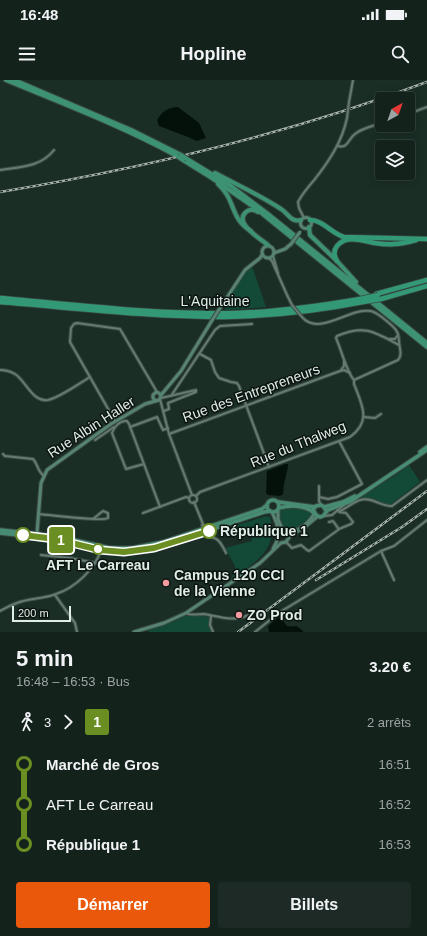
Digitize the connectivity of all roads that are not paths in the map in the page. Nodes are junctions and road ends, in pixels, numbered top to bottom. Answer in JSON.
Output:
{"nodes":[{"id":1,"x":6,"y":80,"type":"edge"},
{"id":2,"x":14,"y":80,"type":"edge"},
{"id":3,"x":353,"y":80,"type":"edge"},
{"id":4,"x":427,"y":108,"type":"edge"},
{"id":5,"x":415,"y":112,"type":"edge"},
{"id":6,"x":375,"y":126,"type":"edge"},
{"id":7,"x":338,"y":146,"type":"junction"},
{"id":8,"x":54,"y":150,"type":"dead end"},
{"id":9,"x":183,"y":157,"type":"junction"},
{"id":10,"x":192,"y":165,"type":"junction"},
{"id":11,"x":0,"y":170,"type":"edge"},
{"id":12,"x":270,"y":219,"type":"junction"},
{"id":13,"x":302,"y":219,"type":"junction"},
{"id":14,"x":310,"y":224,"type":"junction"},
{"id":15,"x":303,"y":228,"type":"junction"},
{"id":16,"x":251,"y":232,"type":"junction"},
{"id":17,"x":350,"y":238,"type":"junction"},
{"id":18,"x":424,"y":239,"type":"edge"},
{"id":19,"x":266,"y":246,"type":"junction"},
{"id":20,"x":274,"y":249,"type":"junction"},
{"id":21,"x":285,"y":249,"type":"junction"},
{"id":22,"x":262,"y":254,"type":"junction"},
{"id":23,"x":274,"y":255,"type":"junction"},
{"id":24,"x":267,"y":258,"type":"junction"},
{"id":25,"x":257,"y":261,"type":"junction"},
{"id":26,"x":337,"y":261,"type":"junction"},
{"id":27,"x":278,"y":276,"type":"junction"},
{"id":28,"x":427,"y":281,"type":"edge"},
{"id":29,"x":427,"y":286,"type":"edge"},
{"id":30,"x":378,"y":296,"type":"junction"},
{"id":31,"x":0,"y":298,"type":"edge"},
{"id":32,"x":360,"y":300,"type":"junction"},
{"id":33,"x":0,"y":302,"type":"edge"},
{"id":34,"x":394,"y":316,"type":"junction"},
{"id":35,"x":252,"y":324,"type":"dead end"},
{"id":36,"x":398,"y":334,"type":"junction"},
{"id":37,"x":388,"y":339,"type":"junction"},
{"id":38,"x":427,"y":342,"type":"edge"},
{"id":39,"x":399,"y":345,"type":"junction"},
{"id":40,"x":427,"y":349,"type":"edge"},
{"id":41,"x":200,"y":354,"type":"junction"},
{"id":42,"x":344,"y":360,"type":"junction"},
{"id":43,"x":0,"y":370,"type":"edge"},
{"id":44,"x":340,"y":370,"type":"junction"},
{"id":45,"x":350,"y":373,"type":"junction"},
{"id":46,"x":90,"y":377,"type":"junction"},
{"id":47,"x":354,"y":380,"type":"junction"},
{"id":48,"x":155,"y":388,"type":"junction"},
{"id":49,"x":153,"y":395,"type":"junction"},
{"id":50,"x":171,"y":396,"type":"junction"},
{"id":51,"x":160,"y":397,"type":"junction"},
{"id":52,"x":145,"y":404,"type":"junction"},
{"id":53,"x":246,"y":406,"type":"junction"},
{"id":54,"x":164,"y":411,"type":"junction"},
{"id":55,"x":381,"y":414,"type":"dead end"},
{"id":56,"x":364,"y":417,"type":"junction"},
{"id":57,"x":115,"y":421,"type":"junction"},
{"id":58,"x":115,"y":426,"type":"junction"},
{"id":59,"x":130,"y":427,"type":"junction"},
{"id":60,"x":168,"y":428,"type":"junction"},
{"id":61,"x":169,"y":434,"type":"junction"},
{"id":62,"x":95,"y":440,"type":"dead end"},
{"id":63,"x":339,"y":441,"type":"junction"},
{"id":64,"x":427,"y":447,"type":"edge"},
{"id":65,"x":427,"y":450,"type":"edge"},
{"id":66,"x":3,"y":454,"type":"dead end"},
{"id":67,"x":144,"y":464,"type":"junction"},
{"id":68,"x":269,"y":467,"type":"junction"},
{"id":69,"x":44,"y":476,"type":"junction"},
{"id":70,"x":427,"y":480,"type":"edge"},
{"id":71,"x":319,"y":486,"type":"dead end"},
{"id":72,"x":192,"y":495,"type":"junction"},
{"id":73,"x":196,"y":496,"type":"junction"},
{"id":74,"x":319,"y":497,"type":"junction"},
{"id":75,"x":189,"y":498,"type":"junction"},
{"id":76,"x":194,"y":502,"type":"junction"},
{"id":77,"x":278,"y":502,"type":"junction"},
{"id":78,"x":345,"y":504,"type":"junction"},
{"id":79,"x":268,"y":505,"type":"junction"},
{"id":80,"x":320,"y":506,"type":"junction"},
{"id":81,"x":160,"y":507,"type":"junction"},
{"id":82,"x":279,"y":509,"type":"junction"},
{"id":83,"x":338,"y":511,"type":"junction"},
{"id":84,"x":271,"y":512,"type":"junction"},
{"id":85,"x":143,"y":513,"type":"dead end"},
{"id":86,"x":39,"y":514,"type":"junction"},
{"id":87,"x":315,"y":514,"type":"junction"},
{"id":88,"x":323,"y":516,"type":"junction"},
{"id":89,"x":93,"y":519,"type":"junction"},
{"id":90,"x":427,"y":520,"type":"edge"},
{"id":91,"x":330,"y":522,"type":"dead end"},
{"id":92,"x":204,"y":528,"type":"junction"},
{"id":93,"x":338,"y":529,"type":"junction"},
{"id":94,"x":0,"y":530,"type":"edge"},
{"id":95,"x":284,"y":532,"type":"junction"},
{"id":96,"x":0,"y":533,"type":"edge"},
{"id":97,"x":37,"y":533,"type":"junction"},
{"id":98,"x":10,"y":534,"type":"junction"},
{"id":99,"x":278,"y":534,"type":"junction"},
{"id":100,"x":41,"y":537,"type":"junction"},
{"id":101,"x":288,"y":538,"type":"junction"},
{"id":102,"x":277,"y":541,"type":"junction"},
{"id":103,"x":286,"y":542,"type":"junction"},
{"id":104,"x":281,"y":543,"type":"junction"},
{"id":105,"x":98,"y":546,"type":"junction"},
{"id":106,"x":106,"y":547,"type":"junction"},
{"id":107,"x":100,"y":550,"type":"junction"},
{"id":108,"x":381,"y":551,"type":"junction"},
{"id":109,"x":226,"y":553,"type":"dead end"},
{"id":110,"x":41,"y":555,"type":"dead end"},
{"id":111,"x":267,"y":556,"type":"junction"},
{"id":112,"x":96,"y":562,"type":"junction"},
{"id":113,"x":394,"y":580,"type":"dead end"},
{"id":114,"x":56,"y":595,"type":"junction"},
{"id":115,"x":0,"y":611,"type":"edge"},
{"id":116,"x":186,"y":613,"type":"junction"},
{"id":117,"x":249,"y":615,"type":"dead end"},
{"id":118,"x":211,"y":616,"type":"junction"},
{"id":119,"x":77,"y":632,"type":"edge"},
{"id":120,"x":134,"y":632,"type":"edge"},
{"id":121,"x":213,"y":632,"type":"edge"},
{"id":122,"x":256,"y":632,"type":"edge"}],
"edges":[{"from":1,"to":9,"type":"highway"},
{"from":2,"to":9,"type":"highway"},
{"from":3,"to":7,"type":"street","bridge":true},
{"from":4,"to":5,"type":"street"},
{"from":6,"to":7,"type":"street"},
{"from":7,"to":13,"type":"street"},
{"from":8,"to":11,"type":"street"},
{"from":9,"to":10,"type":"highway"},
{"from":9,"to":13,"type":"highway"},
{"from":9,"to":34,"type":"highway"},
{"from":10,"to":12,"type":"highway"},
{"from":10,"to":16,"type":"highway"},
{"from":12,"to":16,"type":"highway"},
{"from":12,"to":40,"type":"highway"},
{"from":13,"to":14,"type":"main road"},
{"from":13,"to":15,"type":"main road"},
{"from":14,"to":15,"type":"main road"},
{"from":14,"to":17,"type":"highway"},
{"from":14,"to":26,"type":"highway"},
{"from":15,"to":21,"type":"main road","bridge":true},
{"from":16,"to":19,"type":"highway"},
{"from":17,"to":18,"type":"highway"},
{"from":17,"to":26,"type":"highway"},
{"from":19,"to":20,"type":"main road"},
{"from":19,"to":22,"type":"main road"},
{"from":20,"to":21,"type":"main road"},
{"from":20,"to":23,"type":"main road"},
{"from":21,"to":23,"type":"main road"},
{"from":22,"to":24,"type":"main road"},
{"from":22,"to":25,"type":"main road"},
{"from":23,"to":24,"type":"main road"},
{"from":23,"to":27,"type":"street"},
{"from":24,"to":25,"type":"main road"},
{"from":24,"to":27,"type":"street"},
{"from":25,"to":51,"type":"main road","bridge":true},
{"from":26,"to":34,"type":"highway"},
{"from":27,"to":36,"type":"street","bridge":true},
{"from":28,"to":30,"type":"highway"},
{"from":29,"to":30,"type":"highway","name":"L'Aquitaine"},
{"from":30,"to":32,"type":"highway","name":"L'Aquitaine","bridge":true},
{"from":31,"to":32,"type":"highway","name":"L'Aquitaine"},
{"from":32,"to":33,"type":"highway","name":"L'Aquitaine"},
{"from":34,"to":38,"type":"highway"},
{"from":35,"to":41,"type":"street"},
{"from":36,"to":37,"type":"street"},
{"from":36,"to":39,"type":"street"},
{"from":37,"to":39,"type":"street"},
{"from":37,"to":42,"type":"street","name":"Rue du Thalweg"},
{"from":39,"to":47,"type":"street"},
{"from":41,"to":50,"type":"street"},
{"from":41,"to":53,"type":"street"},
{"from":42,"to":44,"type":"street"},
{"from":42,"to":45,"type":"street","name":"Rue du Thalweg"},
{"from":43,"to":46,"type":"street"},
{"from":44,"to":45,"type":"street"},
{"from":44,"to":53,"type":"street","name":"Rue des Entrepreneurs"},
{"from":45,"to":47,"type":"street","name":"Rue du Thalweg"},
{"from":46,"to":48,"type":"street"},
{"from":46,"to":57,"type":"street"},
{"from":47,"to":56,"type":"street","name":"Rue du Thalweg"},
{"from":48,"to":49,"type":"street"},
{"from":48,"to":51,"type":"street"},
{"from":49,"to":51,"type":"main road"},
{"from":49,"to":51,"type":"main road"},
{"from":49,"to":52,"type":"main road"},
{"from":50,"to":51,"type":"street"},
{"from":50,"to":54,"type":"street"},
{"from":51,"to":52,"type":"main road"},
{"from":51,"to":54,"type":"street"},
{"from":52,"to":57,"type":"main road","name":"Rue Albin Haller"},
{"from":53,"to":61,"type":"street","name":"Rue des Entrepreneurs"},
{"from":53,"to":68,"type":"street"},
{"from":54,"to":60,"type":"street"},
{"from":55,"to":56,"type":"street"},
{"from":56,"to":63,"type":"street","name":"Rue du Thalweg"},
{"from":57,"to":69,"type":"main road","name":"Rue Albin Haller"},
{"from":58,"to":59,"type":"street"},
{"from":58,"to":62,"type":"street"},
{"from":58,"to":67,"type":"street"},
{"from":59,"to":60,"type":"street"},
{"from":59,"to":67,"type":"street"},
{"from":60,"to":61,"type":"street"},
{"from":61,"to":72,"type":"street"},
{"from":63,"to":68,"type":"street","name":"Rue du Thalweg"},
{"from":63,"to":74,"type":"street"},
{"from":64,"to":80,"type":"main road"},
{"from":65,"to":78,"type":"main road"},
{"from":66,"to":69,"type":"street"},
{"from":67,"to":81,"type":"street"},
{"from":68,"to":73,"type":"street","name":"Rue du Thalweg"},
{"from":69,"to":86,"type":"main road","name":"Rue Albin Haller"},
{"from":70,"to":83,"type":"street"},
{"from":71,"to":74,"type":"street"},
{"from":72,"to":73,"type":"street"},
{"from":72,"to":75,"type":"street"},
{"from":73,"to":76,"type":"street"},
{"from":74,"to":80,"type":"street"},
{"from":75,"to":76,"type":"street"},
{"from":75,"to":81,"type":"street"},
{"from":76,"to":92,"type":"street"},
{"from":77,"to":79,"type":"main road"},
{"from":77,"to":80,"type":"main road"},
{"from":77,"to":82,"type":"main road"},
{"from":78,"to":80,"type":"main road"},
{"from":78,"to":83,"type":"street"},
{"from":79,"to":84,"type":"main road"},
{"from":79,"to":92,"type":"main road"},
{"from":80,"to":87,"type":"main road"},
{"from":80,"to":88,"type":"main road"},
{"from":81,"to":85,"type":"street"},
{"from":82,"to":84,"type":"main road"},
{"from":82,"to":87,"type":"main road"},
{"from":82,"to":95,"type":"main road"},
{"from":83,"to":88,"type":"street"},
{"from":83,"to":93,"type":"street"},
{"from":84,"to":92,"type":"main road"},
{"from":84,"to":99,"type":"main road"},
{"from":86,"to":89,"type":"street"},
{"from":86,"to":97,"type":"main road","name":"Rue Albin Haller"},
{"from":87,"to":88,"type":"main road"},
{"from":87,"to":95,"type":"main road"},
{"from":87,"to":101,"type":"main road"},
{"from":89,"to":89,"type":"street"},
{"from":90,"to":108,"type":"street"},
{"from":91,"to":93,"type":"street"},
{"from":92,"to":106,"type":"main road"},
{"from":92,"to":107,"type":"main road"},
{"from":92,"to":109,"type":"street"},
{"from":93,"to":103,"type":"street"},
{"from":94,"to":97,"type":"main road"},
{"from":95,"to":99,"type":"main road"},
{"from":95,"to":101,"type":"main road"},
{"from":96,"to":98,"type":"main road"},
{"from":97,"to":98,"type":"main road"},
{"from":97,"to":100,"type":"main road"},
{"from":97,"to":105,"type":"main road"},
{"from":98,"to":100,"type":"main road"},
{"from":99,"to":102,"type":"main road"},
{"from":100,"to":107,"type":"main road"},
{"from":101,"to":103,"type":"main road"},
{"from":102,"to":104,"type":"main road"},
{"from":102,"to":111,"type":"main road"},
{"from":103,"to":104,"type":"main road"},
{"from":104,"to":111,"type":"main road"},
{"from":105,"to":106,"type":"main road"},
{"from":105,"to":107,"type":"street"},
{"from":106,"to":107,"type":"street"},
{"from":107,"to":112,"type":"street"},
{"from":108,"to":113,"type":"street"},
{"from":108,"to":122,"type":"street"},
{"from":110,"to":112,"type":"street"},
{"from":111,"to":116,"type":"main road"},
{"from":112,"to":114,"type":"street"},
{"from":114,"to":115,"type":"street"},
{"from":114,"to":119,"type":"street"},
{"from":116,"to":118,"type":"street"},
{"from":116,"to":120,"type":"main road"},
{"from":117,"to":118,"type":"street"},
{"from":118,"to":121,"type":"street"}]}
